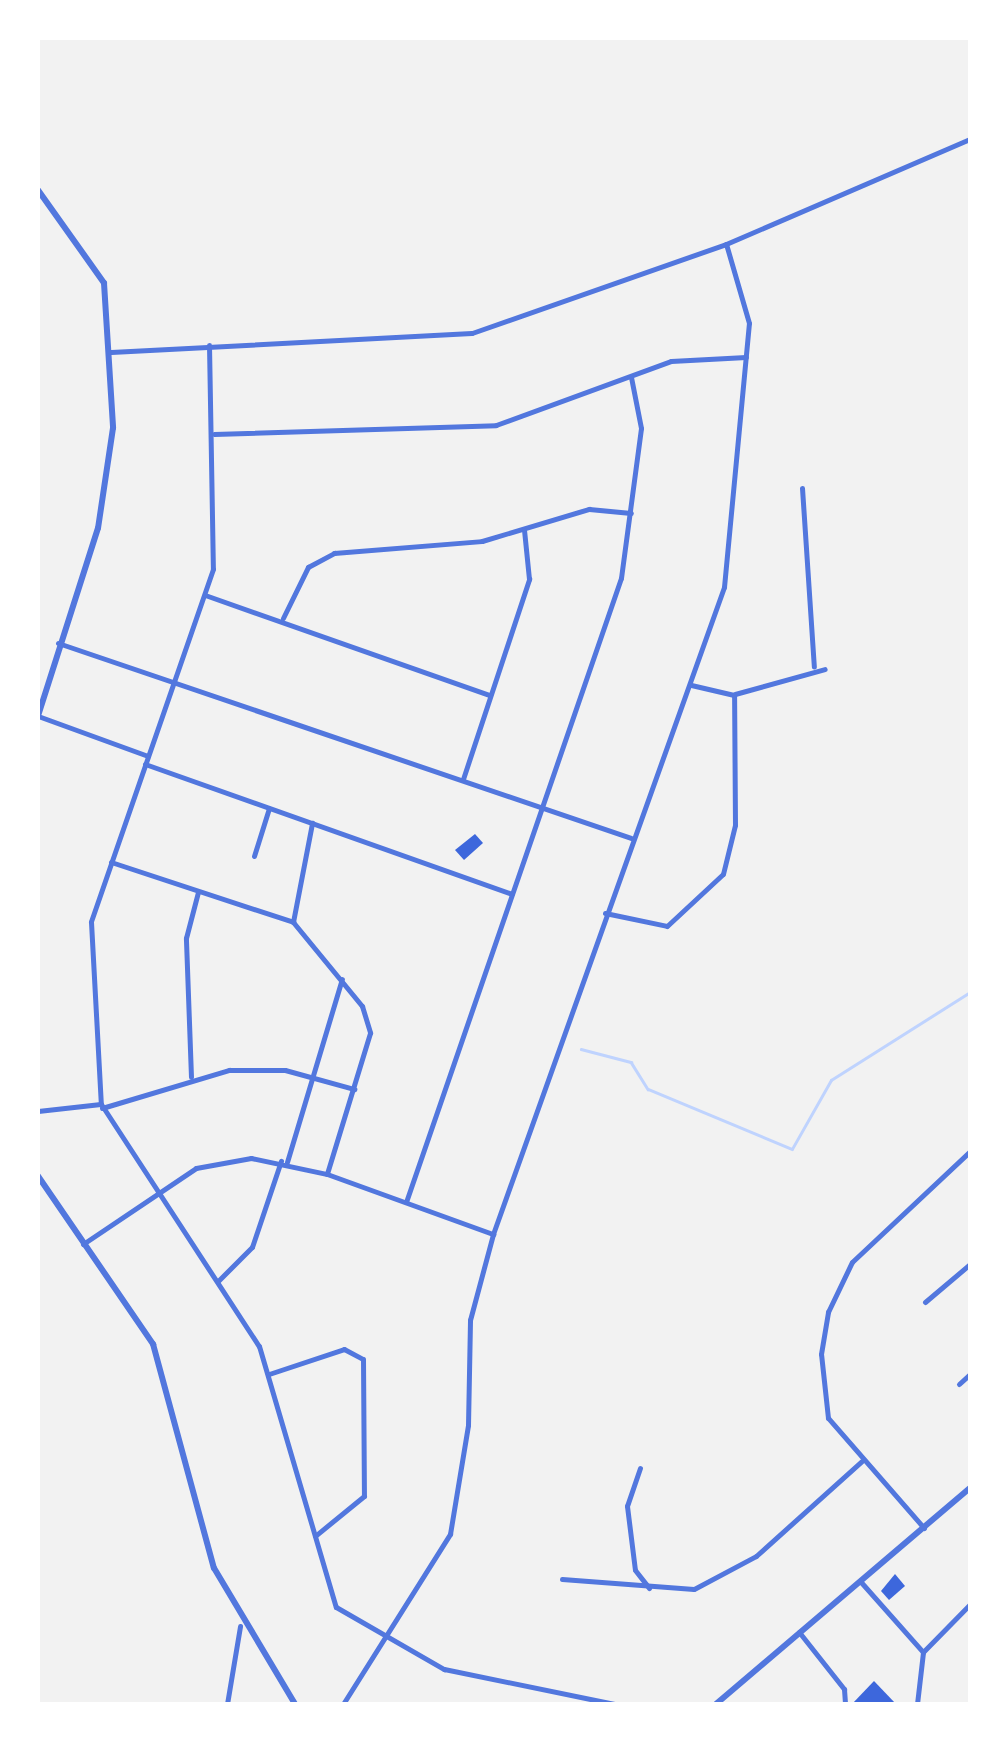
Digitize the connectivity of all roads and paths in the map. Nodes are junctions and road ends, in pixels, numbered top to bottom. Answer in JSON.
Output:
{"nodes":[{"id":1,"x":970,"y":138,"type":"edge"},
{"id":2,"x":38,"y":190,"type":"edge"},
{"id":3,"x":726,"y":244,"type":"junction"},
{"id":4,"x":210,"y":345,"type":"junction"},
{"id":5,"x":111,"y":352,"type":"junction"},
{"id":6,"x":746,"y":357,"type":"junction"},
{"id":7,"x":631,"y":377,"type":"junction"},
{"id":8,"x":214,"y":434,"type":"junction"},
{"id":9,"x":802,"y":488,"type":"dead end"},
{"id":10,"x":631,"y":513,"type":"junction"},
{"id":11,"x":524,"y":530,"type":"junction"},
{"id":12,"x":205,"y":595,"type":"junction"},
{"id":13,"x":284,"y":618,"type":"junction"},
{"id":14,"x":58,"y":642,"type":"junction"},
{"id":15,"x":814,"y":667,"type":"junction"},
{"id":16,"x":825,"y":669,"type":"dead end"},
{"id":17,"x":172,"y":680,"type":"junction"},
{"id":18,"x":691,"y":685,"type":"junction"},
{"id":19,"x":734,"y":694,"type":"junction"},
{"id":20,"x":490,"y":695,"type":"junction"},
{"id":21,"x":38,"y":716,"type":"edge"},
{"id":22,"x":146,"y":760,"type":"junction"},
{"id":23,"x":463,"y":779,"type":"junction"},
{"id":24,"x":544,"y":806,"type":"junction"},
{"id":25,"x":269,"y":808,"type":"junction"},
{"id":26,"x":312,"y":823,"type":"junction"},
{"id":27,"x":631,"y":838,"type":"junction"},
{"id":28,"x":254,"y":856,"type":"dead end"},
{"id":29,"x":111,"y":862,"type":"junction"},
{"id":30,"x":198,"y":892,"type":"junction"},
{"id":31,"x":512,"y":894,"type":"junction"},
{"id":32,"x":604,"y":913,"type":"junction"},
{"id":33,"x":293,"y":922,"type":"junction"},
{"id":34,"x":342,"y":979,"type":"junction"},
{"id":35,"x":314,"y":1077,"type":"junction"},
{"id":36,"x":191,"y":1078,"type":"junction"},
{"id":37,"x":354,"y":1088,"type":"junction"},
{"id":38,"x":101,"y":1106,"type":"junction"},
{"id":39,"x":38,"y":1110,"type":"edge"},
{"id":40,"x":970,"y":1151,"type":"edge"},
{"id":41,"x":284,"y":1162,"type":"junction"},
{"id":42,"x":328,"y":1174,"type":"junction"},
{"id":43,"x":38,"y":1176,"type":"edge"},
{"id":44,"x":154,"y":1194,"type":"junction"},
{"id":45,"x":406,"y":1202,"type":"junction"},
{"id":46,"x":493,"y":1234,"type":"junction"},
{"id":47,"x":83,"y":1244,"type":"junction"},
{"id":48,"x":970,"y":1264,"type":"edge"},
{"id":49,"x":218,"y":1281,"type":"junction"},
{"id":50,"x":925,"y":1302,"type":"dead end"},
{"id":51,"x":270,"y":1374,"type":"junction"},
{"id":52,"x":970,"y":1374,"type":"edge"},
{"id":53,"x":959,"y":1384,"type":"dead end"},
{"id":54,"x":862,"y":1461,"type":"junction"},
{"id":55,"x":640,"y":1468,"type":"dead end"},
{"id":56,"x":970,"y":1488,"type":"edge"},
{"id":57,"x":924,"y":1528,"type":"junction"},
{"id":58,"x":316,"y":1536,"type":"junction"},
{"id":59,"x":562,"y":1579,"type":"dead end"},
{"id":60,"x":860,"y":1582,"type":"junction"},
{"id":61,"x":651,"y":1590,"type":"junction"},
{"id":62,"x":970,"y":1604,"type":"edge"},
{"id":63,"x":240,"y":1626,"type":"junction"},
{"id":64,"x":799,"y":1632,"type":"junction"},
{"id":65,"x":380,"y":1639,"type":"junction"},
{"id":66,"x":923,"y":1652,"type":"junction"},
{"id":67,"x":227,"y":1704,"type":"edge"},
{"id":68,"x":295,"y":1704,"type":"edge"},
{"id":69,"x":343,"y":1704,"type":"edge"},
{"id":70,"x":614,"y":1704,"type":"edge"},
{"id":71,"x":716,"y":1704,"type":"edge"},
{"id":72,"x":845,"y":1704,"type":"edge"},
{"id":73,"x":918,"y":1704,"type":"edge"}],
"edges":[{"from":1,"to":3,"type":"street"},
{"from":2,"to":5,"type":"street"},
{"from":3,"to":4,"type":"street"},
{"from":3,"to":6,"type":"street"},
{"from":4,"to":5,"type":"street"},
{"from":4,"to":8,"type":"street"},
{"from":5,"to":14,"type":"street"},
{"from":6,"to":7,"type":"street"},
{"from":6,"to":18,"type":"street"},
{"from":7,"to":8,"type":"street"},
{"from":7,"to":10,"type":"street"},
{"from":8,"to":12,"type":"street"},
{"from":9,"to":15,"type":"street"},
{"from":10,"to":11,"type":"street"},
{"from":10,"to":24,"type":"street"},
{"from":11,"to":13,"type":"street"},
{"from":11,"to":20,"type":"street"},
{"from":12,"to":13,"type":"street"},
{"from":12,"to":17,"type":"street"},
{"from":13,"to":20,"type":"street"},
{"from":14,"to":17,"type":"street"},
{"from":14,"to":21,"type":"street"},
{"from":15,"to":16,"type":"street"},
{"from":15,"to":19,"type":"street"},
{"from":17,"to":22,"type":"street"},
{"from":17,"to":23,"type":"street"},
{"from":18,"to":19,"type":"street"},
{"from":18,"to":27,"type":"street"},
{"from":19,"to":32,"type":"street"},
{"from":20,"to":23,"type":"street"},
{"from":21,"to":22,"type":"street"},
{"from":22,"to":25,"type":"street"},
{"from":22,"to":29,"type":"street"},
{"from":23,"to":24,"type":"street"},
{"from":24,"to":27,"type":"street"},
{"from":24,"to":31,"type":"street"},
{"from":25,"to":26,"type":"street"},
{"from":25,"to":28,"type":"street"},
{"from":26,"to":31,"type":"street"},
{"from":26,"to":33,"type":"street"},
{"from":27,"to":32,"type":"street"},
{"from":29,"to":30,"type":"street"},
{"from":29,"to":38,"type":"street"},
{"from":30,"to":33,"type":"street"},
{"from":30,"to":36,"type":"street"},
{"from":31,"to":45,"type":"street"},
{"from":32,"to":46,"type":"street"},
{"from":33,"to":34,"type":"street"},
{"from":34,"to":35,"type":"street"},
{"from":34,"to":37,"type":"street"},
{"from":35,"to":36,"type":"street"},
{"from":35,"to":37,"type":"street"},
{"from":35,"to":41,"type":"street"},
{"from":36,"to":38,"type":"street"},
{"from":37,"to":42,"type":"street"},
{"from":38,"to":39,"type":"street"},
{"from":38,"to":44,"type":"street"},
{"from":40,"to":54,"type":"street"},
{"from":41,"to":42,"type":"street"},
{"from":41,"to":44,"type":"street"},
{"from":41,"to":49,"type":"street"},
{"from":42,"to":45,"type":"street"},
{"from":43,"to":47,"type":"street"},
{"from":44,"to":47,"type":"street"},
{"from":44,"to":49,"type":"street"},
{"from":45,"to":46,"type":"street"},
{"from":46,"to":65,"type":"street"},
{"from":47,"to":63,"type":"street"},
{"from":48,"to":50,"type":"street"},
{"from":49,"to":51,"type":"street"},
{"from":51,"to":58,"type":"street"},
{"from":51,"to":58,"type":"street"},
{"from":52,"to":53,"type":"street"},
{"from":54,"to":57,"type":"street"},
{"from":54,"to":61,"type":"street"},
{"from":55,"to":61,"type":"street"},
{"from":56,"to":57,"type":"street"},
{"from":57,"to":60,"type":"street"},
{"from":58,"to":65,"type":"street"},
{"from":59,"to":61,"type":"street"},
{"from":60,"to":64,"type":"street"},
{"from":60,"to":66,"type":"street"},
{"from":62,"to":66,"type":"street"},
{"from":63,"to":67,"type":"street"},
{"from":63,"to":68,"type":"street"},
{"from":64,"to":71,"type":"street"},
{"from":64,"to":72,"type":"street"},
{"from":65,"to":69,"type":"street"},
{"from":65,"to":70,"type":"street"},
{"from":66,"to":73,"type":"street"}]}
